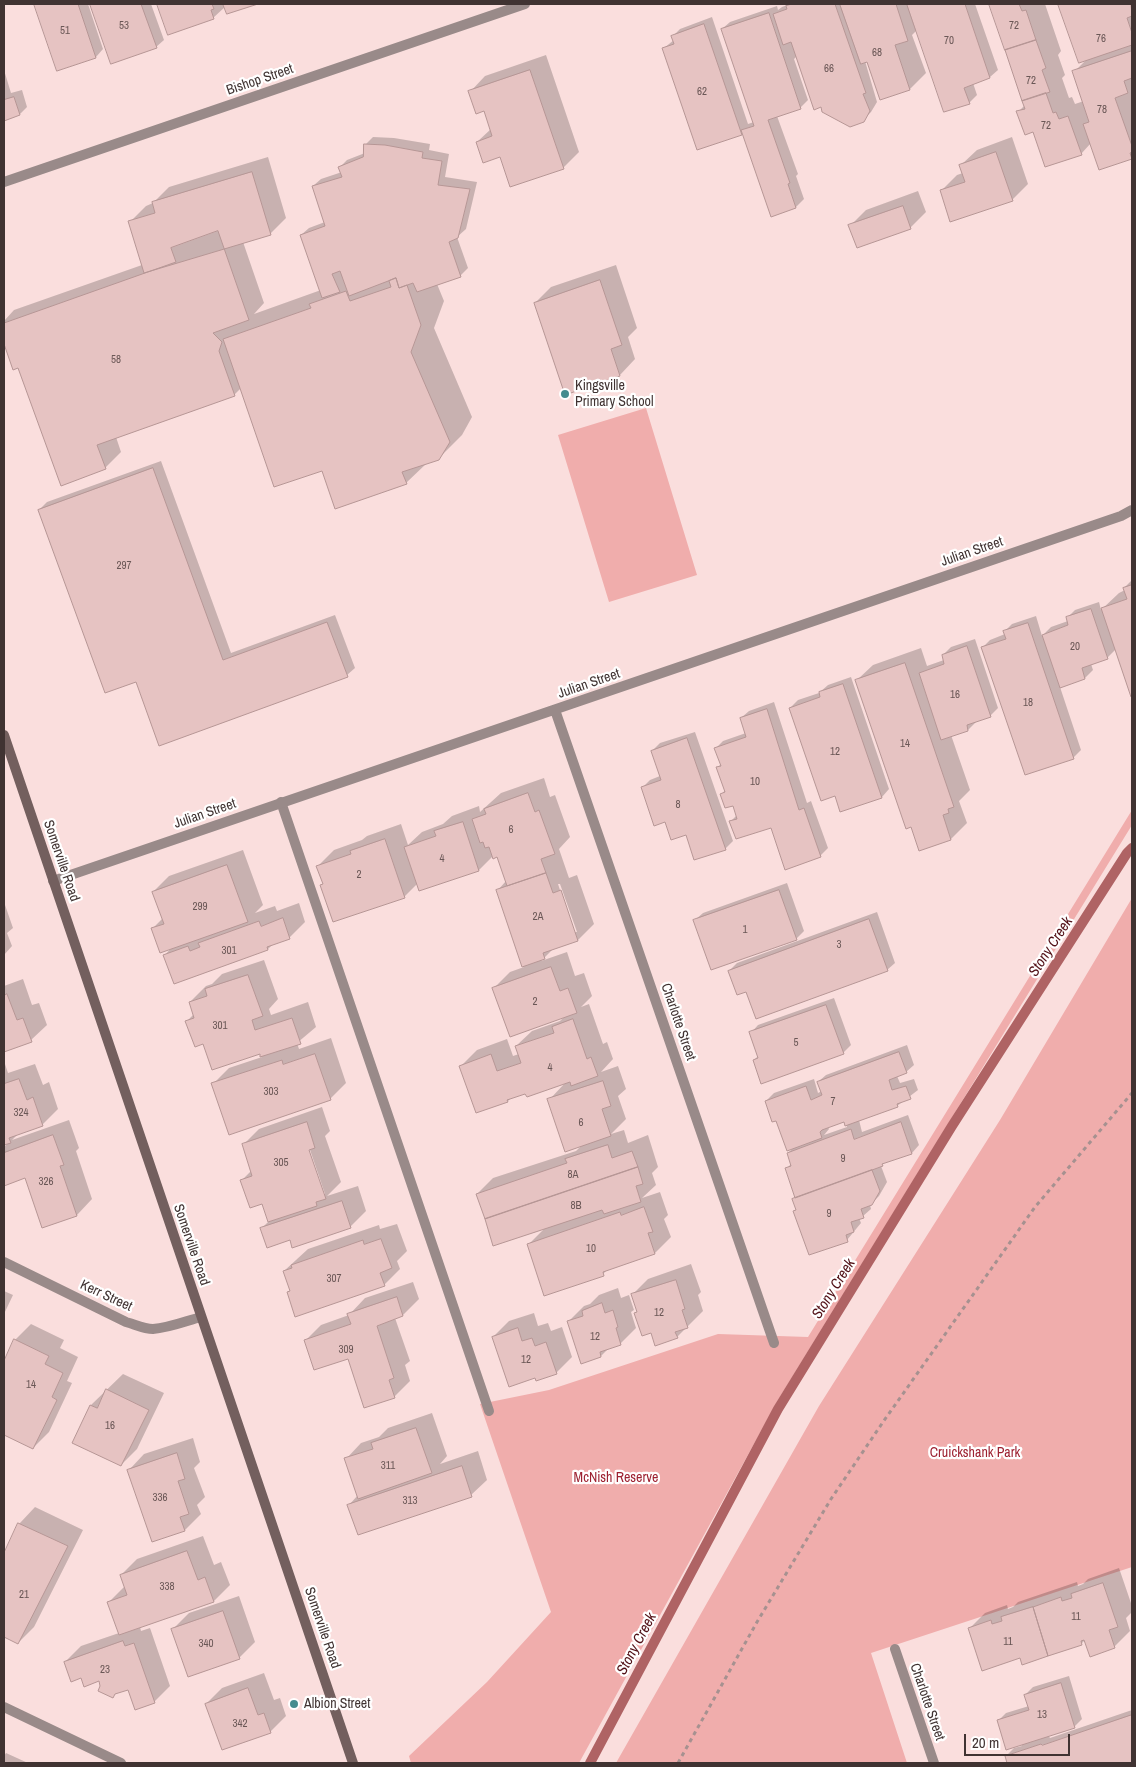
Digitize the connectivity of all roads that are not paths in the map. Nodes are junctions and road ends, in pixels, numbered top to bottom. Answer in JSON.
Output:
{"nodes":[{"id":1,"x":525,"y":4,"type":"edge"},
{"id":2,"x":4,"y":182,"type":"edge"},
{"id":3,"x":1132,"y":510,"type":"edge"},
{"id":4,"x":555,"y":710,"type":"junction"},
{"id":5,"x":4,"y":735,"type":"edge"},
{"id":6,"x":281,"y":802,"type":"junction"},
{"id":7,"x":53,"y":881,"type":"junction"},
{"id":8,"x":4,"y":1262,"type":"edge"},
{"id":9,"x":201,"y":1317,"type":"junction"},
{"id":10,"x":774,"y":1343,"type":"dead end"},
{"id":11,"x":489,"y":1411,"type":"dead end"},
{"id":12,"x":895,"y":1649,"type":"dead end"},
{"id":13,"x":4,"y":1706,"type":"edge"},
{"id":14,"x":121,"y":1763,"type":"edge"},
{"id":15,"x":353,"y":1763,"type":"edge"},
{"id":16,"x":934,"y":1763,"type":"edge"}],
"edges":[{"from":1,"to":2,"type":"street","name":"Bishop Street"},
{"from":3,"to":4,"type":"street","name":"Julian Street"},
{"from":4,"to":6,"type":"street","name":"Julian Street"},
{"from":4,"to":10,"type":"street","name":"Charlotte Street"},
{"from":5,"to":7,"type":"main road","name":"Somerville Road"},
{"from":6,"to":7,"type":"street","name":"Julian Street"},
{"from":6,"to":11,"type":"street"},
{"from":7,"to":9,"type":"main road","name":"Somerville Road"},
{"from":8,"to":9,"type":"street","name":"Kerr Street"},
{"from":9,"to":15,"type":"main road","name":"Somerville Road"},
{"from":12,"to":16,"type":"street","name":"Charlotte Street"},
{"from":13,"to":14,"type":"street"}]}
